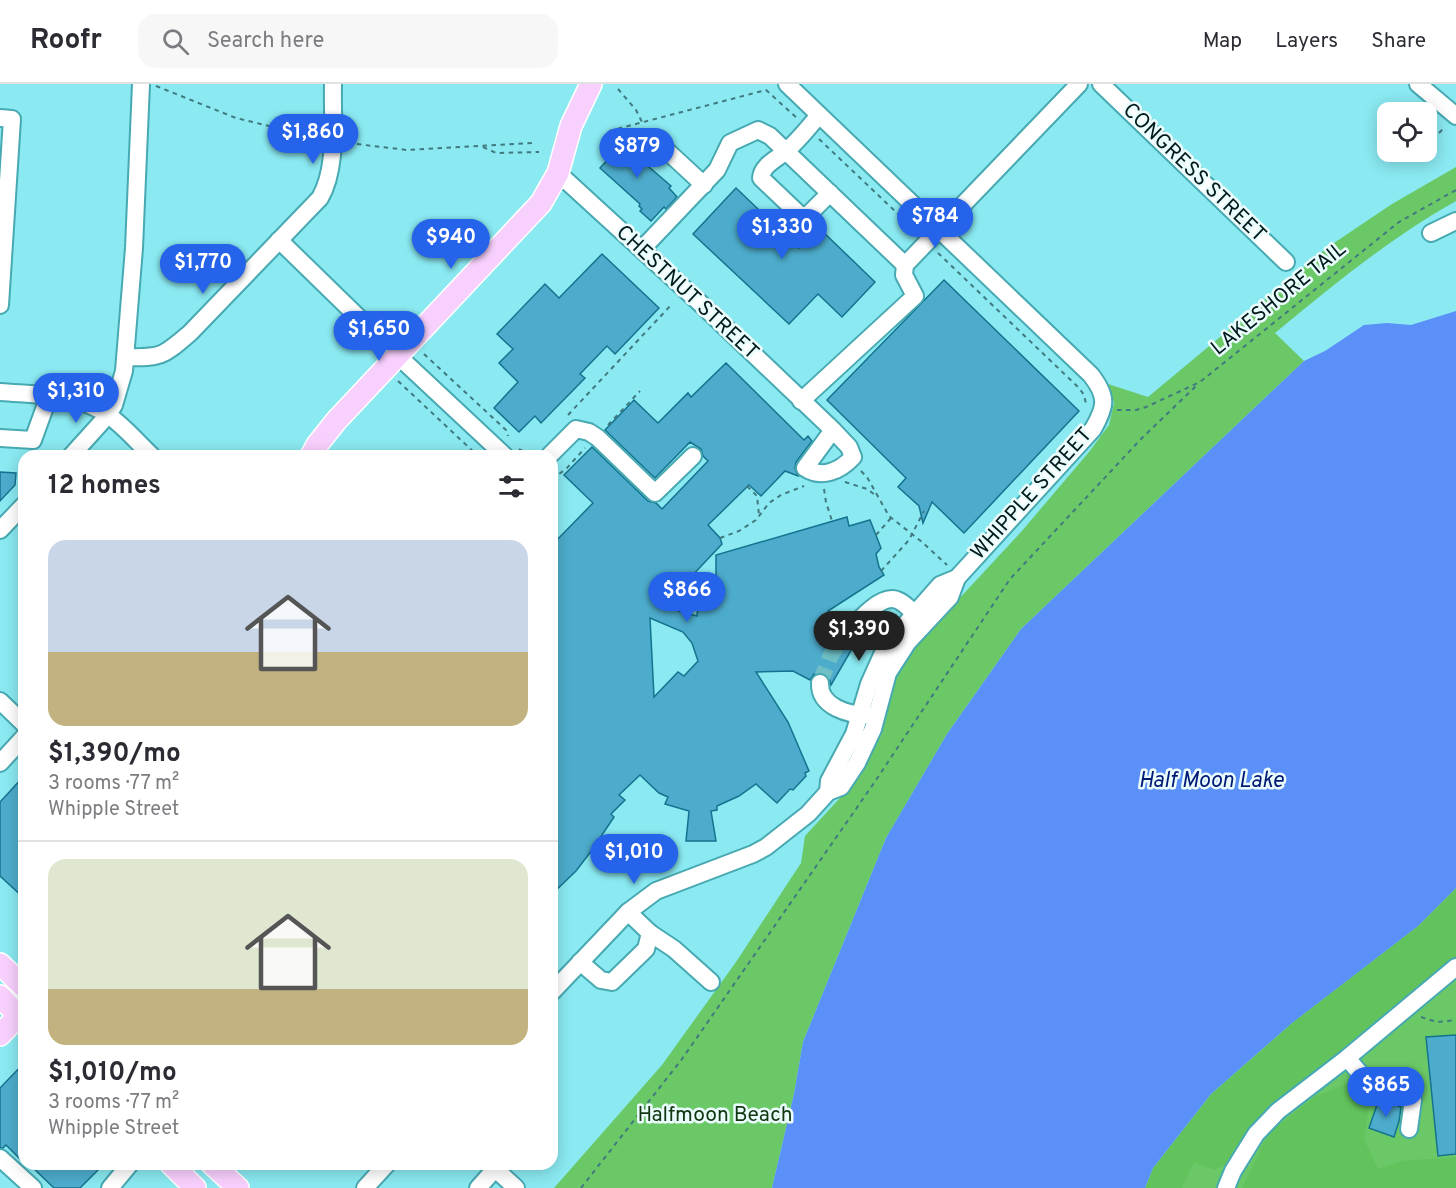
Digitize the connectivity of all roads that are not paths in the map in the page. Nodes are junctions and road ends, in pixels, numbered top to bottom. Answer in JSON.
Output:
{"nodes":[{"id":1,"x":141,"y":84,"type":"edge"},
{"id":2,"x":333,"y":84,"type":"edge"},
{"id":3,"x":591,"y":84,"type":"edge"},
{"id":4,"x":787,"y":84,"type":"edge"},
{"id":5,"x":1079,"y":84,"type":"edge"},
{"id":6,"x":1101,"y":84,"type":"edge"},
{"id":7,"x":1418,"y":84,"type":"edge"},
{"id":8,"x":819,"y":115,"type":"junction"},
{"id":9,"x":1456,"y":116,"type":"edge"},
{"id":10,"x":6,"y":118,"type":"edge"},
{"id":11,"x":653,"y":138,"type":"dead end"},
{"id":12,"x":786,"y":151,"type":"junction"},
{"id":13,"x":558,"y":173,"type":"junction"},
{"id":14,"x":704,"y":185,"type":"junction"},
{"id":15,"x":830,"y":193,"type":"junction"},
{"id":16,"x":1456,"y":222,"type":"edge"},
{"id":17,"x":939,"y":228,"type":"junction"},
{"id":18,"x":1431,"y":233,"type":"dead end"},
{"id":19,"x":279,"y":240,"type":"junction"},
{"id":20,"x":642,"y":249,"type":"junction"},
{"id":21,"x":1286,"y":262,"type":"dead end"},
{"id":22,"x":905,"y":265,"type":"junction"},
{"id":23,"x":0,"y":305,"type":"edge"},
{"id":24,"x":397,"y":355,"type":"junction"},
{"id":25,"x":127,"y":357,"type":"junction"},
{"id":26,"x":0,"y":392,"type":"edge"},
{"id":27,"x":49,"y":396,"type":"junction"},
{"id":28,"x":801,"y":400,"type":"junction"},
{"id":29,"x":108,"y":415,"type":"junction"},
{"id":30,"x":833,"y":430,"type":"junction"},
{"id":31,"x":0,"y":438,"type":"edge"},
{"id":32,"x":510,"y":448,"type":"edge"},
{"id":33,"x":546,"y":449,"type":"edge"},
{"id":34,"x":76,"y":450,"type":"edge"},
{"id":35,"x":146,"y":450,"type":"edge"},
{"id":36,"x":314,"y":450,"type":"edge"},
{"id":37,"x":693,"y":456,"type":"dead end"},
{"id":38,"x":18,"y":511,"type":"edge"},
{"id":39,"x":0,"y":530,"type":"edge"},
{"id":40,"x":919,"y":620,"type":"junction"},
{"id":41,"x":842,"y":639,"type":"tunnel mouth"},
{"id":42,"x":820,"y":683,"type":"dead end"},
{"id":43,"x":0,"y":701,"type":"edge"},
{"id":44,"x":859,"y":715,"type":"junction"},
{"id":45,"x":876,"y":716,"type":"junction"},
{"id":46,"x":18,"y":718,"type":"edge"},
{"id":47,"x":18,"y":744,"type":"edge"},
{"id":48,"x":0,"y":763,"type":"edge"},
{"id":49,"x":828,"y":792,"type":"junction"},
{"id":50,"x":628,"y":912,"type":"junction"},
{"id":51,"x":650,"y":933,"type":"junction"},
{"id":52,"x":580,"y":962,"type":"junction"},
{"id":53,"x":0,"y":964,"type":"edge"},
{"id":54,"x":1456,"y":967,"type":"edge"},
{"id":55,"x":18,"y":981,"type":"edge"},
{"id":56,"x":711,"y":982,"type":"dead end"},
{"id":57,"x":558,"y":986,"type":"edge"},
{"id":58,"x":0,"y":996,"type":"edge"},
{"id":59,"x":18,"y":1012,"type":"edge"},
{"id":60,"x":18,"y":1019,"type":"edge"},
{"id":61,"x":0,"y":1035,"type":"edge"},
{"id":62,"x":1347,"y":1058,"type":"junction"},
{"id":63,"x":1409,"y":1128,"type":"dead end"},
{"id":64,"x":0,"y":1158,"type":"edge"},
{"id":65,"x":125,"y":1170,"type":"edge"},
{"id":66,"x":177,"y":1170,"type":"edge"},
{"id":67,"x":218,"y":1170,"type":"edge"},
{"id":68,"x":381,"y":1170,"type":"edge"},
{"id":69,"x":490,"y":1170,"type":"edge"},
{"id":70,"x":495,"y":1170,"type":"edge"},
{"id":71,"x":33,"y":1188,"type":"edge"},
{"id":72,"x":110,"y":1188,"type":"edge"},
{"id":73,"x":195,"y":1188,"type":"edge"},
{"id":74,"x":238,"y":1188,"type":"edge"},
{"id":75,"x":364,"y":1188,"type":"edge"},
{"id":76,"x":478,"y":1188,"type":"edge"},
{"id":77,"x":516,"y":1188,"type":"edge"},
{"id":78,"x":1226,"y":1188,"type":"edge"}],
"edges":[{"from":1,"to":25,"type":"street"},
{"from":2,"to":19,"type":"street"},
{"from":3,"to":13,"type":"main road"},
{"from":4,"to":8,"type":"street"},
{"from":5,"to":17,"type":"street"},
{"from":6,"to":21,"type":"street","name":"CONGRESS STREET"},
{"from":7,"to":9,"type":"street"},
{"from":8,"to":12,"type":"street"},
{"from":8,"to":17,"type":"street"},
{"from":10,"to":23,"type":"street"},
{"from":11,"to":14,"type":"street"},
{"from":12,"to":14,"type":"street"},
{"from":12,"to":15,"type":"street"},
{"from":12,"to":15,"type":"street"},
{"from":13,"to":20,"type":"street","name":"CHESTNUT STREET"},
{"from":13,"to":24,"type":"main road"},
{"from":14,"to":20,"type":"street"},
{"from":15,"to":22,"type":"street"},
{"from":16,"to":18,"type":"street"},
{"from":17,"to":22,"type":"street"},
{"from":17,"to":40,"type":"street","name":"WHIPPLE STREET"},
{"from":19,"to":24,"type":"street"},
{"from":19,"to":25,"type":"street"},
{"from":20,"to":28,"type":"street","name":"CHESTNUT STREET"},
{"from":22,"to":28,"type":"street"},
{"from":24,"to":32,"type":"street"},
{"from":24,"to":36,"type":"main road"},
{"from":25,"to":29,"type":"street"},
{"from":26,"to":27,"type":"street"},
{"from":27,"to":29,"type":"street"},
{"from":27,"to":31,"type":"street"},
{"from":28,"to":30,"type":"street","name":"CHESTNUT STREET"},
{"from":29,"to":34,"type":"street"},
{"from":29,"to":35,"type":"street"},
{"from":30,"to":30,"type":"street","name":"CHESTNUT STREET"},
{"from":33,"to":37,"type":"street"},
{"from":38,"to":39,"type":"street"},
{"from":40,"to":41,"type":"street"},
{"from":40,"to":44,"type":"street","name":"WHIPPLE STREET"},
{"from":40,"to":45,"type":"street","name":"WHIPPLE STREET"},
{"from":42,"to":44,"type":"street"},
{"from":43,"to":46,"type":"street"},
{"from":44,"to":45,"type":"street"},
{"from":44,"to":49,"type":"street","name":"WHIPPLE STREET"},
{"from":45,"to":49,"type":"street","name":"WHIPPLE STREET"},
{"from":47,"to":48,"type":"street"},
{"from":49,"to":50,"type":"street","name":"WHIPPLE STREET"},
{"from":50,"to":51,"type":"street"},
{"from":50,"to":52,"type":"street","name":"WHIPPLE STREET"},
{"from":51,"to":52,"type":"street"},
{"from":51,"to":56,"type":"street"},
{"from":52,"to":57,"type":"street","name":"WHIPPLE STREET"},
{"from":53,"to":55,"type":"main road"},
{"from":54,"to":62,"type":"street"},
{"from":58,"to":59,"type":"main road"},
{"from":60,"to":61,"type":"main road"},
{"from":62,"to":63,"type":"street"},
{"from":62,"to":78,"type":"street"},
{"from":64,"to":71,"type":"street"},
{"from":65,"to":72,"type":"street"},
{"from":66,"to":73,"type":"main road"},
{"from":67,"to":74,"type":"main road"},
{"from":68,"to":75,"type":"street"},
{"from":69,"to":76,"type":"street"},
{"from":70,"to":77,"type":"street"}]}
